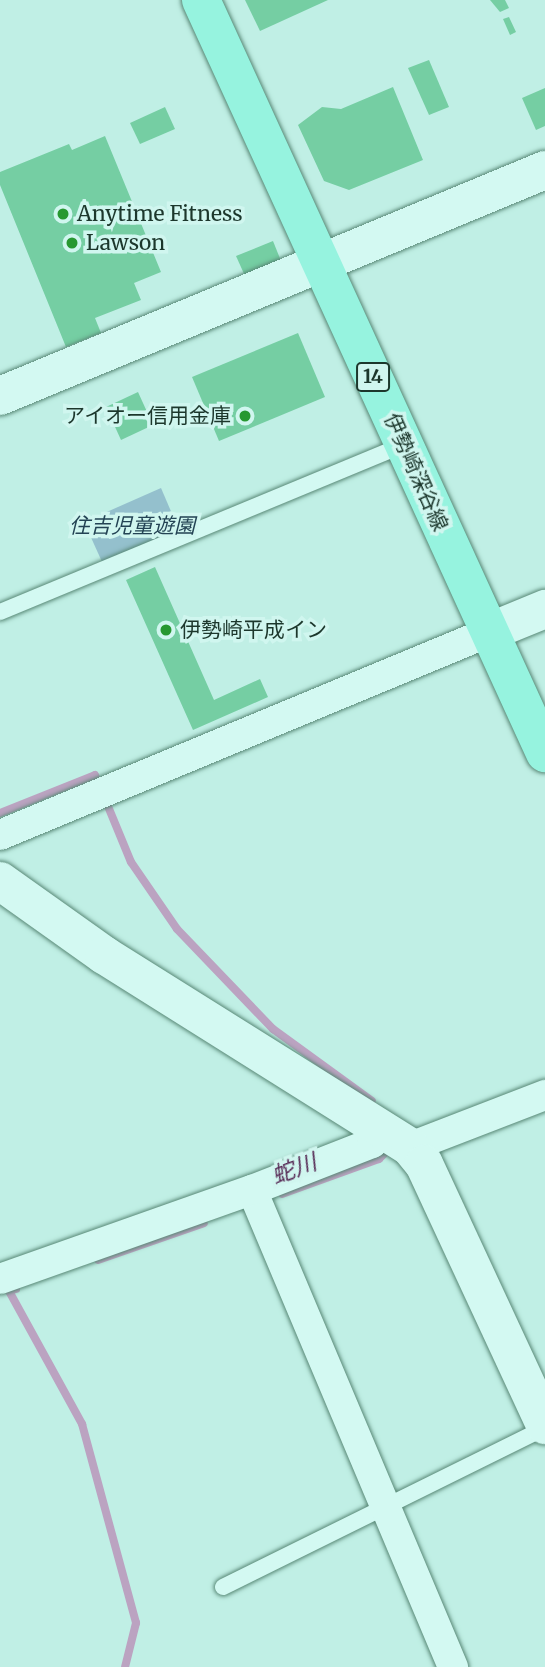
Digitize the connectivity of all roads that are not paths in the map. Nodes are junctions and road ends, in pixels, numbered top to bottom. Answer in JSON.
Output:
{"nodes":[{"id":1,"x":201,"y":0,"type":"edge"},
{"id":2,"x":545,"y":170,"type":"edge"},
{"id":3,"x":321,"y":262,"type":"junction"},
{"id":4,"x":0,"y":396,"type":"edge"},
{"id":5,"x":404,"y":445,"type":"junction"},
{"id":6,"x":545,"y":609,"type":"edge"},
{"id":7,"x":0,"y":612,"type":"edge"},
{"id":8,"x":489,"y":632,"type":"junction"},
{"id":9,"x":545,"y":753,"type":"edge"},
{"id":10,"x":0,"y":835,"type":"edge"},
{"id":11,"x":0,"y":881,"type":"edge"},
{"id":12,"x":545,"y":1095,"type":"edge"},
{"id":13,"x":397,"y":1140,"type":"junction"},
{"id":14,"x":252,"y":1190,"type":"junction"},
{"id":15,"x":0,"y":1279,"type":"edge"},
{"id":16,"x":545,"y":1426,"type":"edge"},
{"id":17,"x":386,"y":1507,"type":"junction"},
{"id":18,"x":223,"y":1587,"type":"dead end"},
{"id":19,"x":453,"y":1667,"type":"edge"}],
"edges":[{"from":1,"to":3,"type":"main road","name":"伊勢崎深谷線","number":"14"},
{"from":2,"to":3,"type":"street"},
{"from":3,"to":4,"type":"street"},
{"from":3,"to":5,"type":"main road","name":"伊勢崎深谷線","number":"14"},
{"from":5,"to":7,"type":"lane"},
{"from":5,"to":8,"type":"main road","name":"伊勢崎深谷線","number":"14"},
{"from":6,"to":8,"type":"street"},
{"from":8,"to":9,"type":"main road","name":"伊勢崎深谷線","number":"14"},
{"from":8,"to":10,"type":"street"},
{"from":11,"to":13,"type":"street"},
{"from":12,"to":13,"type":"street"},
{"from":13,"to":14,"type":"street"},
{"from":13,"to":16,"type":"street"},
{"from":14,"to":15,"type":"street"},
{"from":14,"to":17,"type":"street"},
{"from":16,"to":17,"type":"lane"},
{"from":17,"to":18,"type":"lane"},
{"from":17,"to":19,"type":"street"}]}
